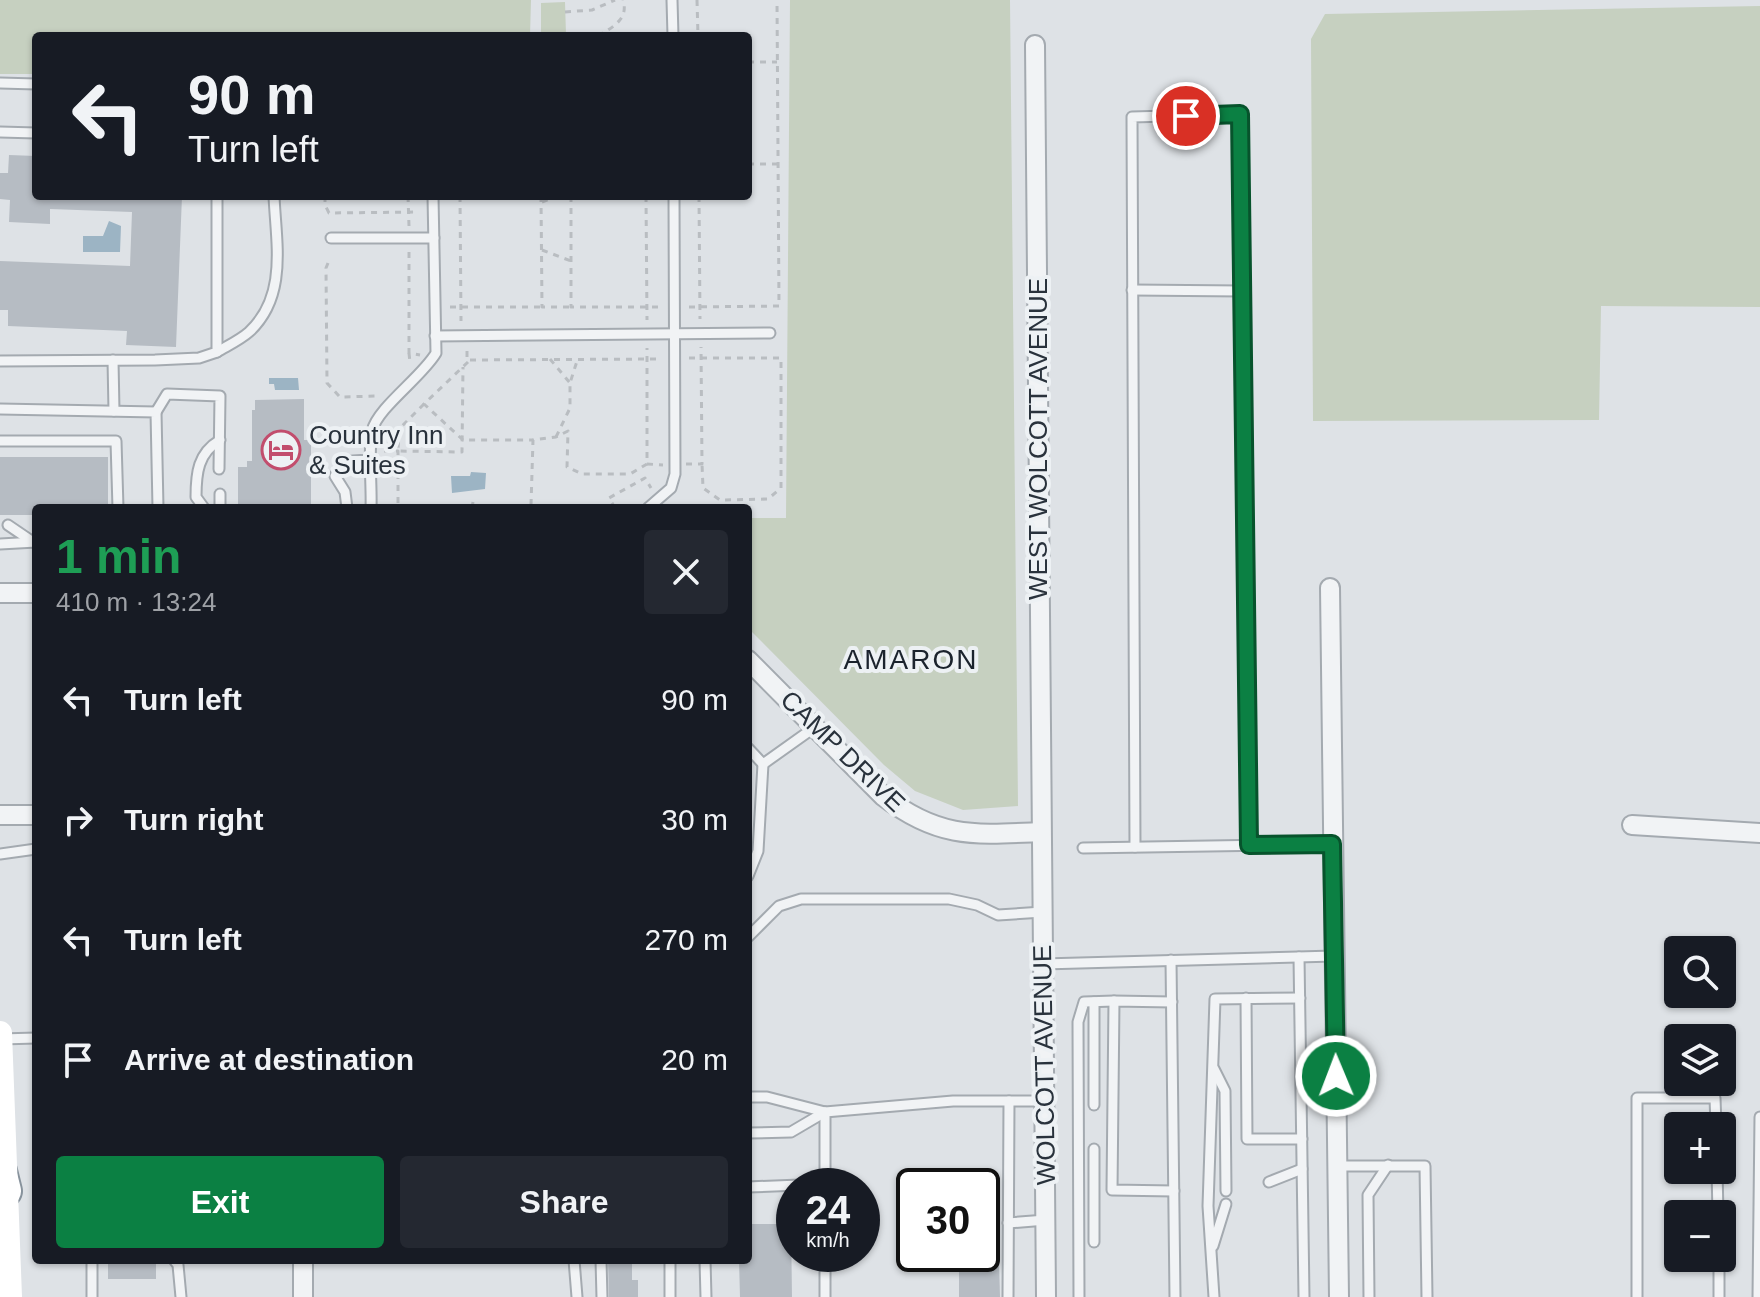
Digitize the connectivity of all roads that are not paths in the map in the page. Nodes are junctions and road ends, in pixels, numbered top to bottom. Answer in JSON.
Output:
{"nodes":[{"id":1,"x":672,"y":0,"type":"edge"},
{"id":2,"x":673,"y":32,"type":"edge"},
{"id":3,"x":1035,"y":45,"type":"dead end"},
{"id":4,"x":0,"y":83,"type":"edge"},
{"id":5,"x":32,"y":84,"type":"edge"},
{"id":6,"x":0,"y":132,"type":"edge"},
{"id":7,"x":32,"y":133,"type":"edge"},
{"id":8,"x":217,"y":200,"type":"edge"},
{"id":9,"x":274,"y":200,"type":"edge"},
{"id":10,"x":433,"y":200,"type":"edge"},
{"id":11,"x":674,"y":200,"type":"edge"},
{"id":12,"x":331,"y":238,"type":"dead end"},
{"id":13,"x":434,"y":238,"type":"junction"},
{"id":14,"x":1132,"y":290,"type":"junction"},
{"id":15,"x":1242,"y":291,"type":"junction"},
{"id":16,"x":674,"y":333,"type":"junction"},
{"id":17,"x":770,"y":333,"type":"dead end"},
{"id":18,"x":435,"y":336,"type":"junction"},
{"id":19,"x":217,"y":352,"type":"junction"},
{"id":20,"x":113,"y":360,"type":"junction"},
{"id":21,"x":0,"y":361,"type":"edge"},
{"id":22,"x":0,"y":409,"type":"edge"},
{"id":23,"x":114,"y":411,"type":"junction"},
{"id":24,"x":156,"y":412,"type":"junction"},
{"id":25,"x":220,"y":440,"type":"junction"},
{"id":26,"x":0,"y":441,"type":"edge"},
{"id":27,"x":372,"y":461,"type":"junction"},
{"id":28,"x":219,"y":469,"type":"dead end"},
{"id":29,"x":220,"y":494,"type":"dead end"},
{"id":30,"x":118,"y":504,"type":"edge"},
{"id":31,"x":158,"y":504,"type":"edge"},
{"id":32,"x":201,"y":504,"type":"edge"},
{"id":33,"x":220,"y":504,"type":"edge"},
{"id":34,"x":346,"y":504,"type":"edge"},
{"id":35,"x":371,"y":504,"type":"edge"},
{"id":36,"x":653,"y":504,"type":"edge"},
{"id":37,"x":8,"y":525,"type":"dead end"},
{"id":38,"x":32,"y":540,"type":"edge"},
{"id":39,"x":32,"y":542,"type":"edge"},
{"id":40,"x":0,"y":544,"type":"edge"},
{"id":41,"x":1330,"y":588,"type":"dead end"},
{"id":42,"x":0,"y":593,"type":"edge"},
{"id":43,"x":32,"y":593,"type":"edge"},
{"id":44,"x":752,"y":664,"type":"edge"},
{"id":45,"x":815,"y":727,"type":"junction"},
{"id":46,"x":752,"y":752,"type":"edge"},
{"id":47,"x":763,"y":764,"type":"junction"},
{"id":48,"x":0,"y":815,"type":"edge"},
{"id":49,"x":32,"y":815,"type":"edge"},
{"id":50,"x":1632,"y":825,"type":"dead end"},
{"id":51,"x":1041,"y":832,"type":"junction"},
{"id":52,"x":1760,"y":833,"type":"edge"},
{"id":53,"x":1332,"y":844,"type":"junction"},
{"id":54,"x":1249,"y":845,"type":"junction"},
{"id":55,"x":1135,"y":847,"type":"junction"},
{"id":56,"x":1083,"y":848,"type":"dead end"},
{"id":57,"x":32,"y":850,"type":"edge"},
{"id":58,"x":0,"y":854,"type":"edge"},
{"id":59,"x":752,"y":866,"type":"edge"},
{"id":60,"x":1043,"y":912,"type":"junction"},
{"id":61,"x":752,"y":933,"type":"edge"},
{"id":62,"x":1334,"y":956,"type":"junction"},
{"id":63,"x":1299,"y":957,"type":"junction"},
{"id":64,"x":1171,"y":960,"type":"junction"},
{"id":65,"x":1043,"y":964,"type":"junction"},
{"id":66,"x":1246,"y":998,"type":"junction"},
{"id":67,"x":1300,"y":998,"type":"junction"},
{"id":68,"x":1114,"y":1001,"type":"junction"},
{"id":69,"x":1094,"y":1002,"type":"junction"},
{"id":70,"x":1172,"y":1002,"type":"junction"},
{"id":71,"x":0,"y":1033,"type":"edge"},
{"id":72,"x":32,"y":1038,"type":"edge"},
{"id":73,"x":1,"y":1039,"type":"edge"},
{"id":74,"x":1212,"y":1066,"type":"junction"},
{"id":75,"x":752,"y":1097,"type":"edge"},
{"id":76,"x":1009,"y":1101,"type":"junction"},
{"id":77,"x":1044,"y":1101,"type":"junction"},
{"id":78,"x":1094,"y":1105,"type":"dead end"},
{"id":79,"x":825,"y":1112,"type":"junction"},
{"id":80,"x":1716,"y":1112,"type":"edge"},
{"id":81,"x":1760,"y":1117,"type":"edge"},
{"id":82,"x":752,"y":1133,"type":"edge"},
{"id":83,"x":1302,"y":1139,"type":"junction"},
{"id":84,"x":1094,"y":1149,"type":"dead end"},
{"id":85,"x":1388,"y":1165,"type":"junction"},
{"id":86,"x":1337,"y":1166,"type":"junction"},
{"id":87,"x":825,"y":1168,"type":"edge"},
{"id":88,"x":1302,"y":1169,"type":"junction"},
{"id":89,"x":2,"y":1181,"type":"edge"},
{"id":90,"x":1269,"y":1182,"type":"dead end"},
{"id":91,"x":776,"y":1186,"type":"edge"},
{"id":92,"x":752,"y":1187,"type":"edge"},
{"id":93,"x":1174,"y":1191,"type":"junction"},
{"id":94,"x":1226,"y":1191,"type":"dead end"},
{"id":95,"x":1226,"y":1204,"type":"dead end"},
{"id":96,"x":1046,"y":1220,"type":"junction"},
{"id":97,"x":1008,"y":1223,"type":"junction"},
{"id":98,"x":1094,"y":1242,"type":"dead end"},
{"id":99,"x":1212,"y":1251,"type":"junction"},
{"id":100,"x":92,"y":1264,"type":"edge"},
{"id":101,"x":177,"y":1264,"type":"edge"},
{"id":102,"x":303,"y":1264,"type":"edge"},
{"id":103,"x":574,"y":1264,"type":"edge"},
{"id":104,"x":601,"y":1264,"type":"edge"},
{"id":105,"x":670,"y":1264,"type":"edge"},
{"id":106,"x":705,"y":1264,"type":"edge"},
{"id":107,"x":825,"y":1272,"type":"edge"},
{"id":108,"x":1719,"y":1272,"type":"edge"},
{"id":109,"x":10,"y":1297,"type":"edge"},
{"id":110,"x":92,"y":1297,"type":"edge"},
{"id":111,"x":181,"y":1297,"type":"edge"},
{"id":112,"x":303,"y":1297,"type":"edge"},
{"id":113,"x":577,"y":1297,"type":"edge"},
{"id":114,"x":602,"y":1297,"type":"edge"},
{"id":115,"x":670,"y":1297,"type":"edge"},
{"id":116,"x":706,"y":1297,"type":"edge"},
{"id":117,"x":825,"y":1297,"type":"edge"},
{"id":118,"x":1008,"y":1297,"type":"edge"},
{"id":119,"x":1046,"y":1297,"type":"edge"},
{"id":120,"x":1079,"y":1297,"type":"edge"},
{"id":121,"x":1175,"y":1297,"type":"edge"},
{"id":122,"x":1214,"y":1297,"type":"edge"},
{"id":123,"x":1304,"y":1297,"type":"edge"},
{"id":124,"x":1339,"y":1297,"type":"edge"},
{"id":125,"x":1369,"y":1297,"type":"edge"},
{"id":126,"x":1427,"y":1297,"type":"edge"},
{"id":127,"x":1637,"y":1297,"type":"edge"},
{"id":128,"x":1719,"y":1297,"type":"edge"},
{"id":129,"x":1758,"y":1297,"type":"edge"}],
"edges":[{"from":1,"to":2,"type":"lane"},
{"from":3,"to":51,"type":"street","name":"WEST WOLCOTT AVENUE"},
{"from":4,"to":5,"type":"lane"},
{"from":6,"to":7,"type":"lane"},
{"from":8,"to":19,"type":"lane"},
{"from":9,"to":19,"type":"lane"},
{"from":10,"to":13,"type":"lane"},
{"from":11,"to":16,"type":"lane"},
{"from":12,"to":13,"type":"lane"},
{"from":13,"to":18,"type":"lane"},
{"from":14,"to":15,"type":"lane"},
{"from":14,"to":15,"type":"lane"},
{"from":14,"to":55,"type":"lane"},
{"from":15,"to":54,"type":"lane"},
{"from":16,"to":17,"type":"lane"},
{"from":16,"to":18,"type":"lane"},
{"from":16,"to":36,"type":"lane"},
{"from":18,"to":27,"type":"lane"},
{"from":19,"to":20,"type":"lane"},
{"from":20,"to":21,"type":"lane"},
{"from":20,"to":23,"type":"lane"},
{"from":22,"to":23,"type":"lane"},
{"from":23,"to":24,"type":"lane"},
{"from":24,"to":25,"type":"lane"},
{"from":24,"to":31,"type":"lane"},
{"from":25,"to":28,"type":"lane"},
{"from":25,"to":32,"type":"lane"},
{"from":26,"to":30,"type":"lane"},
{"from":27,"to":34,"type":"lane"},
{"from":27,"to":35,"type":"lane"},
{"from":29,"to":33,"type":"lane"},
{"from":37,"to":38,"type":"lane"},
{"from":39,"to":40,"type":"lane"},
{"from":41,"to":53,"type":"street"},
{"from":42,"to":43,"type":"street"},
{"from":44,"to":45,"type":"street","name":"CAMP DRIVE"},
{"from":45,"to":47,"type":"lane"},
{"from":45,"to":51,"type":"street","name":"CAMP DRIVE"},
{"from":46,"to":47,"type":"lane"},
{"from":47,"to":59,"type":"lane"},
{"from":48,"to":49,"type":"street"},
{"from":50,"to":52,"type":"street"},
{"from":51,"to":60,"type":"street","name":"WOLCOTT AVENUE"},
{"from":53,"to":54,"type":"lane"},
{"from":53,"to":62,"type":"street"},
{"from":54,"to":55,"type":"lane"},
{"from":55,"to":56,"type":"lane"},
{"from":57,"to":58,"type":"lane"},
{"from":60,"to":61,"type":"lane"},
{"from":60,"to":65,"type":"street","name":"WOLCOTT AVENUE"},
{"from":62,"to":63,"type":"lane"},
{"from":62,"to":86,"type":"street"},
{"from":63,"to":64,"type":"lane"},
{"from":63,"to":67,"type":"lane"},
{"from":64,"to":65,"type":"lane"},
{"from":64,"to":70,"type":"lane"},
{"from":65,"to":77,"type":"street","name":"WOLCOTT AVENUE"},
{"from":66,"to":67,"type":"lane"},
{"from":66,"to":74,"type":"lane"},
{"from":66,"to":83,"type":"lane"},
{"from":67,"to":83,"type":"lane"},
{"from":68,"to":69,"type":"lane"},
{"from":68,"to":70,"type":"lane"},
{"from":68,"to":93,"type":"lane"},
{"from":69,"to":78,"type":"lane"},
{"from":69,"to":120,"type":"lane"},
{"from":70,"to":93,"type":"lane"},
{"from":71,"to":73,"type":"main road"},
{"from":72,"to":73,"type":"lane"},
{"from":73,"to":89,"type":"main road"},
{"from":74,"to":94,"type":"lane"},
{"from":74,"to":99,"type":"lane"},
{"from":75,"to":79,"type":"lane"},
{"from":76,"to":77,"type":"lane"},
{"from":76,"to":79,"type":"lane"},
{"from":76,"to":97,"type":"lane"},
{"from":77,"to":96,"type":"street","name":"WOLCOTT AVENUE"},
{"from":79,"to":82,"type":"lane"},
{"from":79,"to":87,"type":"lane"},
{"from":80,"to":127,"type":"lane"},
{"from":81,"to":129,"type":"lane"},
{"from":83,"to":88,"type":"lane"},
{"from":84,"to":98,"type":"lane"},
{"from":85,"to":86,"type":"lane"},
{"from":85,"to":125,"type":"lane"},
{"from":85,"to":126,"type":"lane"},
{"from":86,"to":124,"type":"street"},
{"from":88,"to":90,"type":"lane"},
{"from":88,"to":123,"type":"lane"},
{"from":89,"to":109,"type":"main road"},
{"from":91,"to":92,"type":"lane"},
{"from":93,"to":121,"type":"lane"},
{"from":95,"to":99,"type":"lane"},
{"from":96,"to":97,"type":"lane"},
{"from":96,"to":119,"type":"street","name":"WOLCOTT AVENUE"},
{"from":97,"to":118,"type":"lane"},
{"from":99,"to":122,"type":"lane"},
{"from":100,"to":110,"type":"lane"},
{"from":101,"to":111,"type":"lane"},
{"from":102,"to":112,"type":"street"},
{"from":103,"to":113,"type":"lane"},
{"from":104,"to":114,"type":"lane"},
{"from":105,"to":115,"type":"lane"},
{"from":106,"to":116,"type":"lane"},
{"from":107,"to":117,"type":"lane"},
{"from":108,"to":128,"type":"lane"}]}
